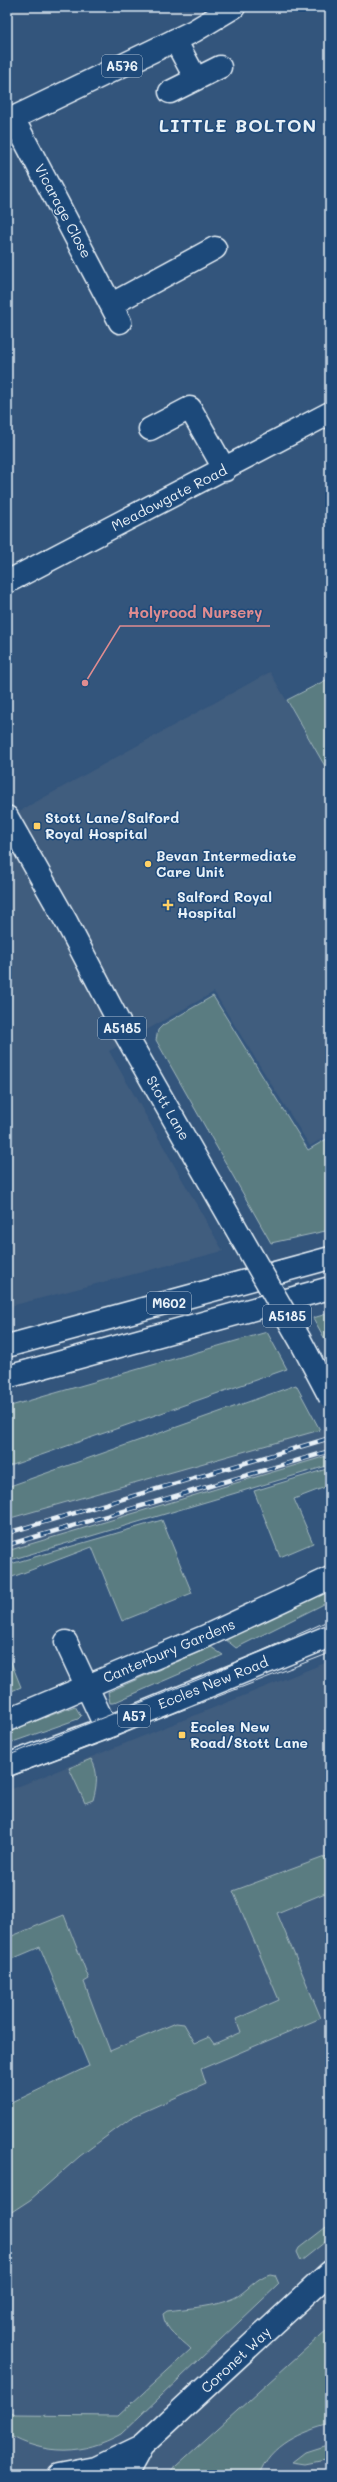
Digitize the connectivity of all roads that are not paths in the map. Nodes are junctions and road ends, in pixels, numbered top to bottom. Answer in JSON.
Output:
{"nodes":[{"id":1,"x":234,"y":7,"type":"edge"},
{"id":2,"x":175,"y":40,"type":"junction"},
{"id":3,"x":220,"y":67,"type":"dead end"},
{"id":4,"x":196,"y":79,"type":"junction"},
{"id":5,"x":170,"y":92,"type":"dead end"},
{"id":6,"x":10,"y":119,"type":"edge"},
{"id":7,"x":215,"y":248,"type":"dead end"},
{"id":8,"x":330,"y":413,"type":"edge"},
{"id":9,"x":150,"y":429,"type":"dead end"},
{"id":10,"x":225,"y":470,"type":"junction"},
{"id":11,"x":7,"y":582,"type":"edge"},
{"id":12,"x":7,"y":818,"type":"edge"},
{"id":13,"x":330,"y":1258,"type":"edge"},
{"id":14,"x":330,"y":1288,"type":"edge"},
{"id":15,"x":193,"y":1296,"type":"junction"},
{"id":16,"x":185,"y":1328,"type":"junction"},
{"id":17,"x":7,"y":1336,"type":"edge"},
{"id":18,"x":7,"y":1346,"type":"edge"},
{"id":19,"x":7,"y":1377,"type":"edge"},
{"id":20,"x":7,"y":1390,"type":"edge"},
{"id":21,"x":330,"y":1397,"type":"edge"},
{"id":22,"x":330,"y":1578,"type":"edge"},
{"id":23,"x":330,"y":1636,"type":"edge"},
{"id":24,"x":66,"y":1642,"type":"dead end"},
{"id":25,"x":86,"y":1687,"type":"junction"},
{"id":26,"x":7,"y":1720,"type":"edge"},
{"id":27,"x":106,"y":1728,"type":"junction"},
{"id":28,"x":7,"y":1765,"type":"edge"},
{"id":29,"x":330,"y":2272,"type":"edge"},
{"id":30,"x":142,"y":2446,"type":"junction"},
{"id":31,"x":59,"y":2475,"type":"edge"},
{"id":32,"x":126,"y":2475,"type":"edge"}],
"edges":[{"from":1,"to":2,"type":"main road","number":"A576"},
{"from":2,"to":4,"type":"main road"},
{"from":2,"to":6,"type":"main road","number":"A576"},
{"from":3,"to":4,"type":"main road"},
{"from":4,"to":5,"type":"main road"},
{"from":6,"to":7,"type":"main road","name":"Vicarage Close"},
{"from":8,"to":10,"type":"main road","name":"Meadowgate Road"},
{"from":9,"to":10,"type":"main road"},
{"from":10,"to":11,"type":"main road","name":"Meadowgate Road"},
{"from":12,"to":21,"type":"main road","name":"Stott Lane","number":"A5185","bridge":true},
{"from":13,"to":15,"type":"main road","number":"M602"},
{"from":14,"to":16,"type":"main road","number":"M602"},
{"from":15,"to":17,"type":"main road","number":"M602"},
{"from":15,"to":18,"type":"main road","number":"M602"},
{"from":16,"to":19,"type":"main road","number":"M602"},
{"from":16,"to":20,"type":"main road","number":"M602"},
{"from":22,"to":25,"type":"main road","name":"Canterbury Gardens"},
{"from":23,"to":27,"type":"main road","name":"Eccles New Road","number":"A57"},
{"from":24,"to":25,"type":"main road"},
{"from":25,"to":26,"type":"main road","name":"Canterbury Gardens"},
{"from":25,"to":27,"type":"main road"},
{"from":27,"to":28,"type":"main road","name":"Eccles New Road","number":"A57"},
{"from":29,"to":30,"type":"main road","name":"Coronet Way"},
{"from":30,"to":31,"type":"main road"},
{"from":30,"to":32,"type":"main road"}]}
